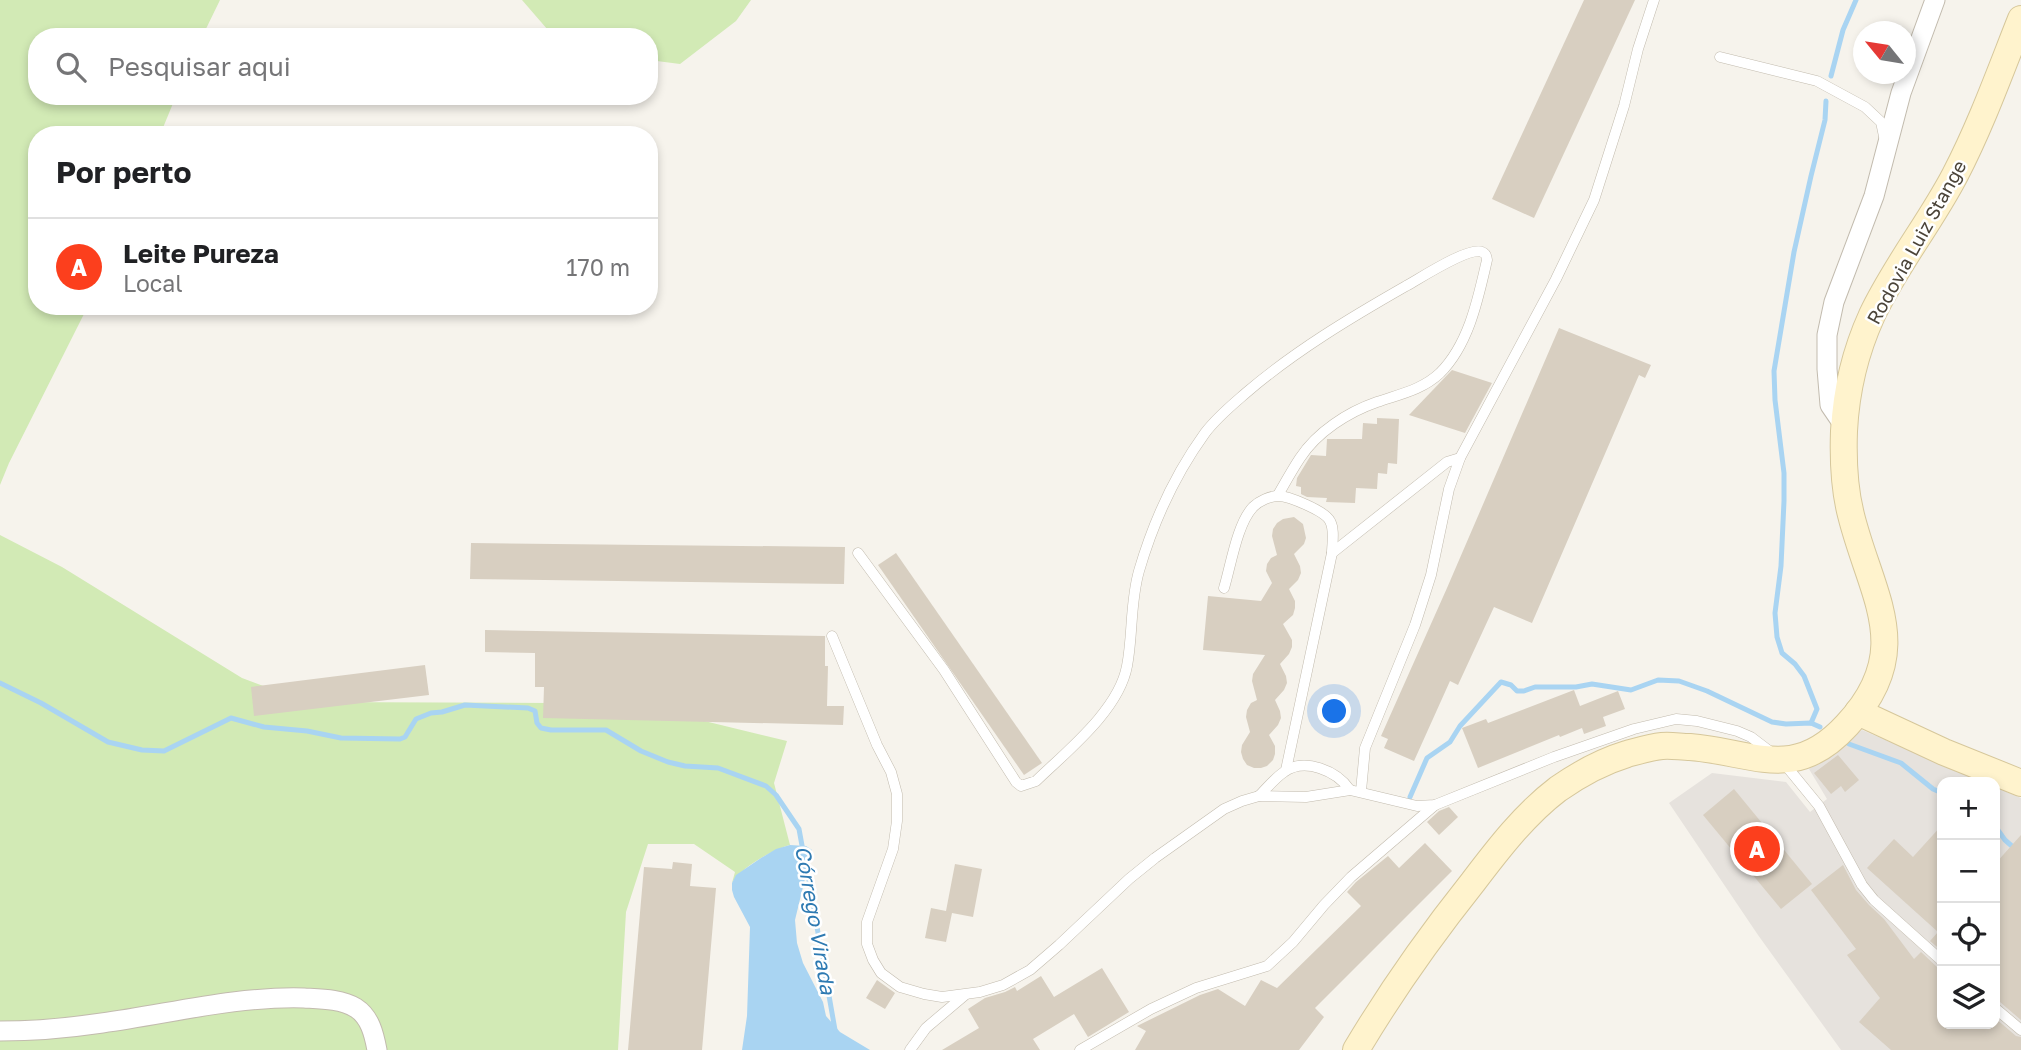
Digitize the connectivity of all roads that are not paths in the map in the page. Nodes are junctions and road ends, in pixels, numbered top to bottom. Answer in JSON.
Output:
{"nodes":[{"id":1,"x":1654,"y":0,"type":"edge"},
{"id":2,"x":1935,"y":0,"type":"edge"},
{"id":3,"x":2021,"y":19,"type":"edge"},
{"id":4,"x":1720,"y":57,"type":"dead end"},
{"id":5,"x":1886,"y":148,"type":"junction"},
{"id":6,"x":1844,"y":427,"type":"junction"},
{"id":7,"x":1460,"y":458,"type":"junction"},
{"id":8,"x":1278,"y":495,"type":"junction"},
{"id":9,"x":858,"y":553,"type":"dead end"},
{"id":10,"x":1332,"y":553,"type":"junction"},
{"id":11,"x":1224,"y":588,"type":"dead end"},
{"id":12,"x":832,"y":636,"type":"dead end"},
{"id":13,"x":1858,"y":712,"type":"junction"},
{"id":14,"x":1782,"y":761,"type":"junction"},
{"id":15,"x":1286,"y":770,"type":"junction"},
{"id":16,"x":2021,"y":783,"type":"edge"},
{"id":17,"x":1350,"y":790,"type":"junction"},
{"id":18,"x":1362,"y":791,"type":"junction"},
{"id":19,"x":1259,"y":796,"type":"junction"},
{"id":20,"x":1435,"y":805,"type":"junction"},
{"id":21,"x":1937,"y":957,"type":"edge"},
{"id":22,"x":965,"y":995,"type":"junction"},
{"id":23,"x":2000,"y":1012,"type":"edge"},
{"id":24,"x":2021,"y":1030,"type":"edge"},
{"id":25,"x":0,"y":1031,"type":"edge"},
{"id":26,"x":1362,"y":1039,"type":"edge"},
{"id":27,"x":377,"y":1050,"type":"edge"},
{"id":28,"x":910,"y":1050,"type":"edge"},
{"id":29,"x":1080,"y":1050,"type":"edge"},
{"id":30,"x":1349,"y":1050,"type":"edge"}],
"edges":[{"from":1,"to":7,"type":"lane"},
{"from":2,"to":5,"type":"street"},
{"from":3,"to":6,"type":"street","name":"Rodovia Luiz Stange"},
{"from":4,"to":5,"type":"lane"},
{"from":5,"to":6,"type":"street"},
{"from":6,"to":13,"type":"street","name":"Rodovia Luiz Stange"},
{"from":7,"to":10,"type":"lane"},
{"from":7,"to":18,"type":"lane"},
{"from":8,"to":9,"type":"lane"},
{"from":8,"to":10,"type":"lane"},
{"from":8,"to":11,"type":"lane"},
{"from":10,"to":15,"type":"lane"},
{"from":12,"to":22,"type":"lane"},
{"from":13,"to":14,"type":"street","name":"Rodovia Luiz Stange"},
{"from":13,"to":16,"type":"street"},
{"from":14,"to":20,"type":"lane"},
{"from":14,"to":21,"type":"lane"},
{"from":14,"to":26,"type":"street"},
{"from":15,"to":17,"type":"lane"},
{"from":15,"to":19,"type":"lane"},
{"from":17,"to":18,"type":"lane"},
{"from":17,"to":19,"type":"lane"},
{"from":18,"to":20,"type":"lane"},
{"from":19,"to":22,"type":"lane"},
{"from":20,"to":29,"type":"lane"},
{"from":22,"to":28,"type":"lane"},
{"from":23,"to":24,"type":"lane"},
{"from":25,"to":27,"type":"street"},
{"from":26,"to":30,"type":"lane"}]}
